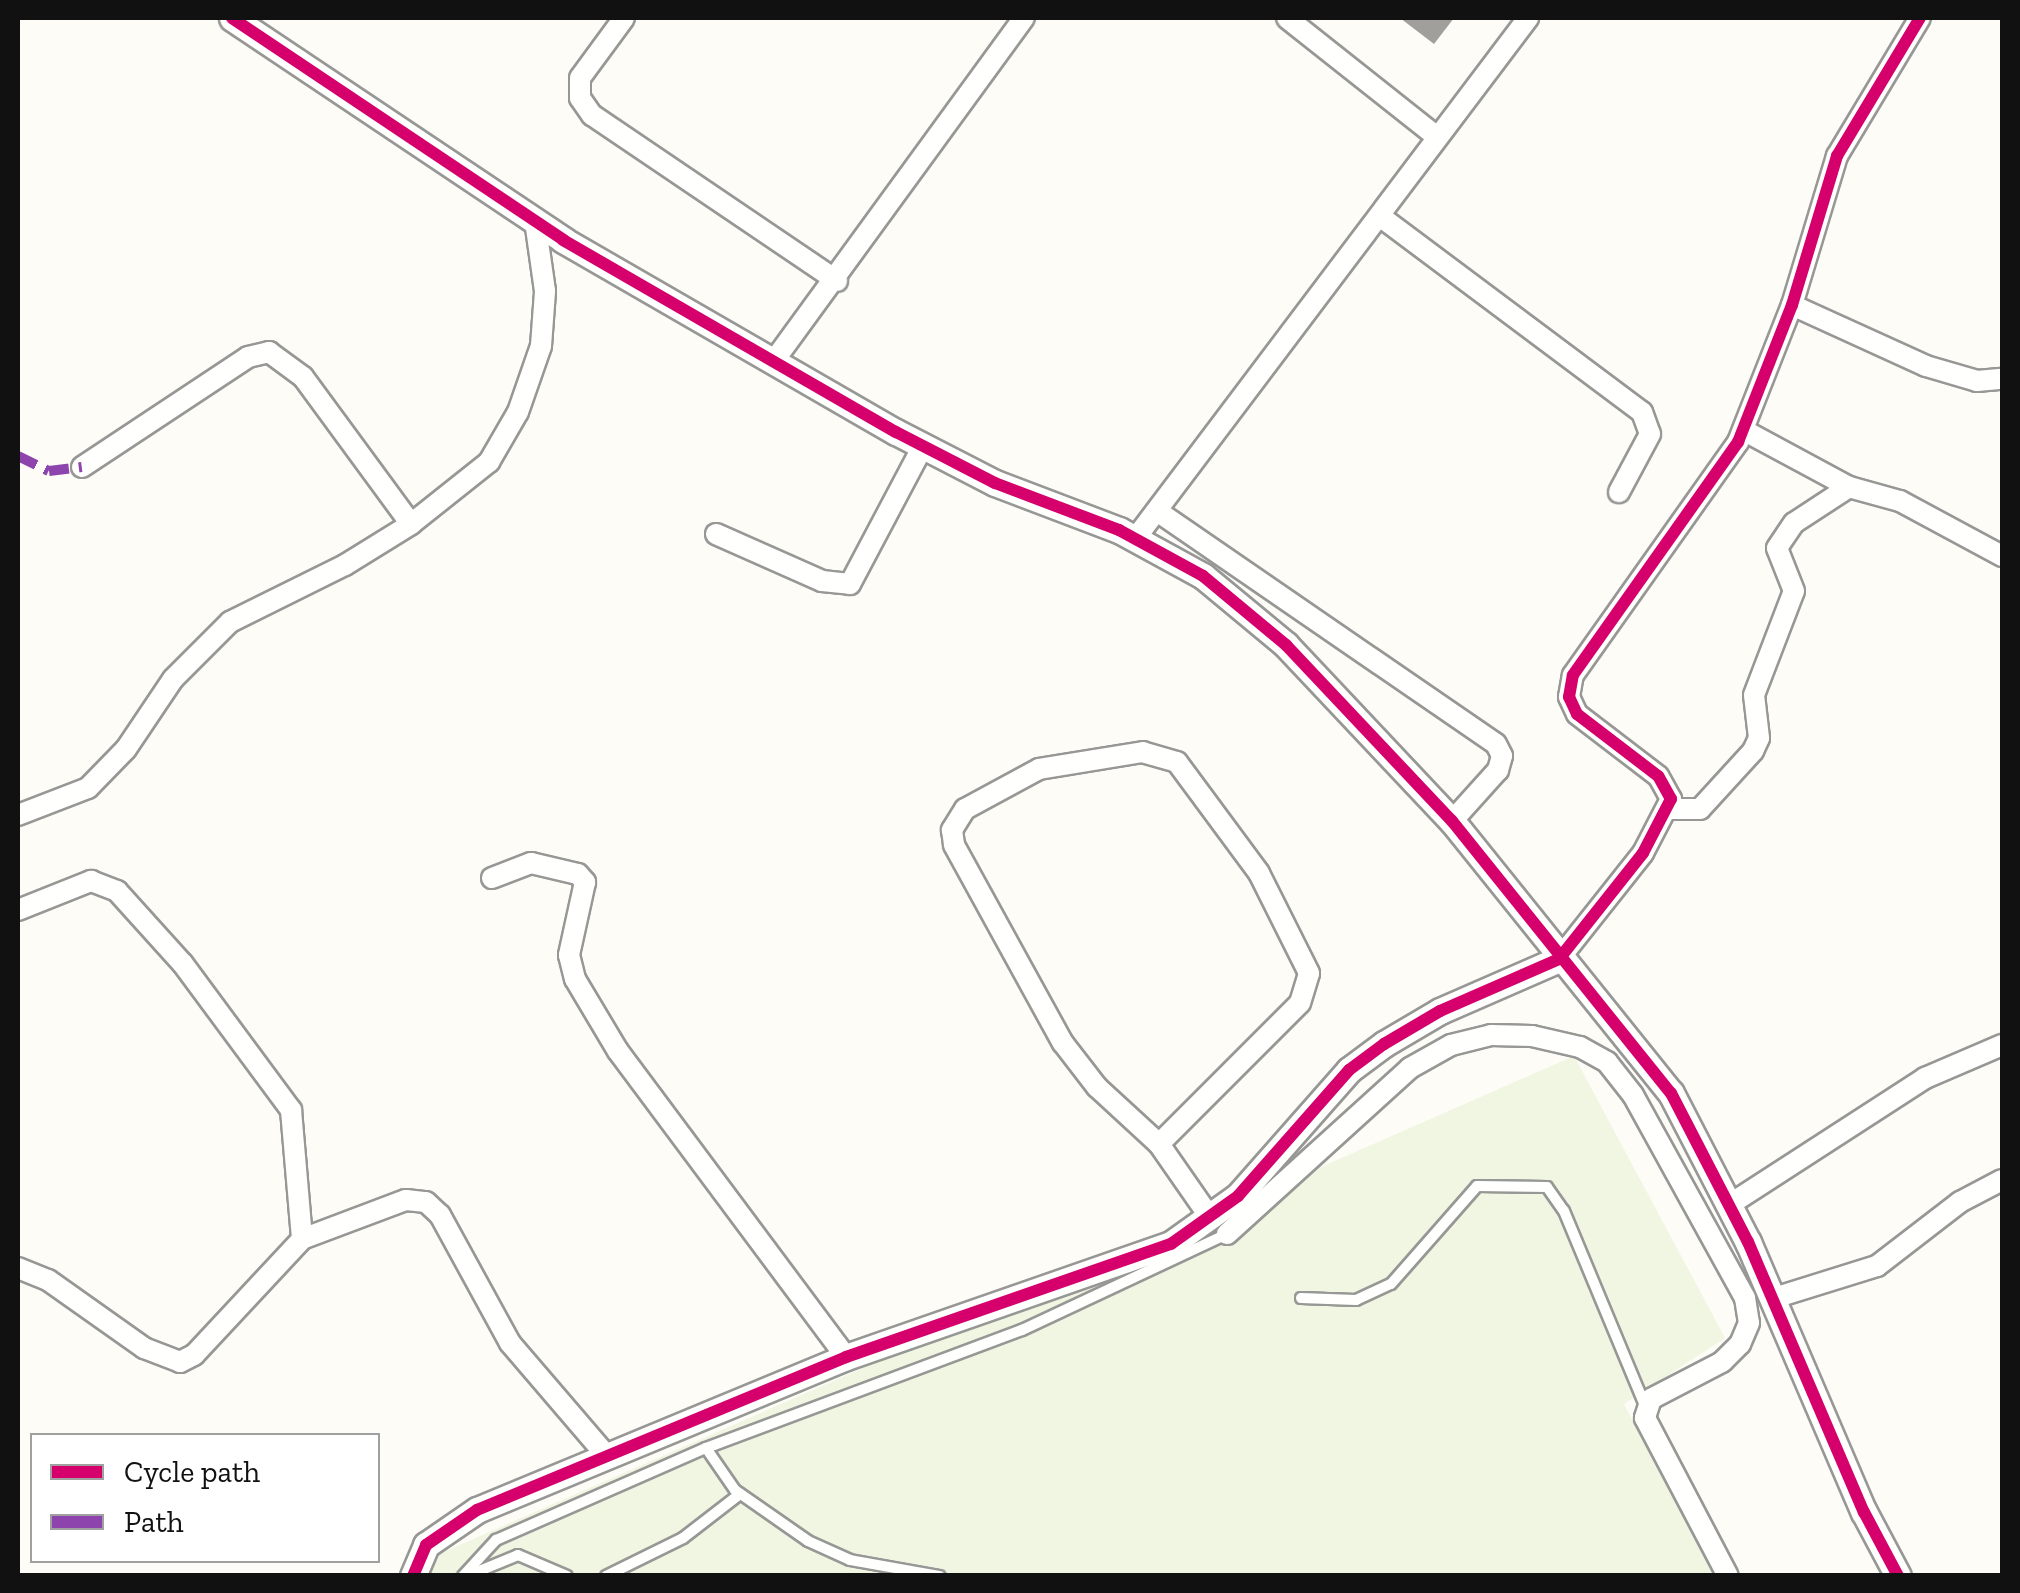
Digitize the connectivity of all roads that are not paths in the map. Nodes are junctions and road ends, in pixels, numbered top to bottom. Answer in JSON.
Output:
{"nodes":[{"id":1,"x":232,"y":18,"type":"edge"},
{"id":2,"x":624,"y":18,"type":"edge"},
{"id":3,"x":1024,"y":18,"type":"edge"},
{"id":4,"x":1288,"y":18,"type":"edge"},
{"id":5,"x":1528,"y":18,"type":"edge"},
{"id":6,"x":1920,"y":18,"type":"edge"},
{"id":7,"x":1436,"y":136,"type":"junction"},
{"id":8,"x":1381,"y":217,"type":"junction"},
{"id":9,"x":535,"y":221,"type":"junction"},
{"id":10,"x":837,"y":281,"type":"junction"},
{"id":11,"x":1792,"y":306,"type":"junction"},
{"id":12,"x":773,"y":362,"type":"junction"},
{"id":13,"x":2002,"y":379,"type":"edge"},
{"id":14,"x":1743,"y":430,"type":"junction"},
{"id":15,"x":923,"y":446,"type":"junction"},
{"id":16,"x":82,"y":467,"type":"dead end"},
{"id":17,"x":1849,"y":488,"type":"junction"},
{"id":18,"x":1618,"y":492,"type":"dead end"},
{"id":19,"x":1157,"y":512,"type":"junction"},
{"id":20,"x":411,"y":524,"type":"junction"},
{"id":21,"x":716,"y":534,"type":"dead end"},
{"id":22,"x":1136,"y":539,"type":"junction"},
{"id":23,"x":2002,"y":556,"type":"edge"},
{"id":24,"x":1668,"y":809,"type":"junction"},
{"id":25,"x":18,"y":815,"type":"edge"},
{"id":26,"x":1452,"y":820,"type":"junction"},
{"id":27,"x":492,"y":878,"type":"dead end"},
{"id":28,"x":18,"y":910,"type":"edge"},
{"id":29,"x":1559,"y":959,"type":"junction"},
{"id":30,"x":2002,"y":1044,"type":"edge"},
{"id":31,"x":1159,"y":1144,"type":"junction"},
{"id":32,"x":2002,"y":1180,"type":"edge"},
{"id":33,"x":1729,"y":1205,"type":"junction"},
{"id":34,"x":1218,"y":1225,"type":"junction"},
{"id":35,"x":302,"y":1239,"type":"junction"},
{"id":36,"x":18,"y":1268,"type":"edge"},
{"id":37,"x":1301,"y":1298,"type":"dead end"},
{"id":38,"x":1774,"y":1298,"type":"junction"},
{"id":39,"x":846,"y":1357,"type":"junction"},
{"id":40,"x":1646,"y":1407,"type":"junction"},
{"id":41,"x":706,"y":1448,"type":"junction"},
{"id":42,"x":607,"y":1456,"type":"junction"},
{"id":43,"x":740,"y":1494,"type":"junction"},
{"id":44,"x":413,"y":1576,"type":"edge"},
{"id":45,"x":465,"y":1576,"type":"edge"},
{"id":46,"x":567,"y":1576,"type":"edge"},
{"id":47,"x":606,"y":1576,"type":"edge"},
{"id":48,"x":940,"y":1576,"type":"edge"},
{"id":49,"x":1728,"y":1576,"type":"edge"},
{"id":50,"x":1898,"y":1576,"type":"edge"}],
"edges":[{"from":1,"to":9,"type":"street"},
{"from":2,"to":10,"type":"street"},
{"from":3,"to":10,"type":"street"},
{"from":4,"to":7,"type":"street"},
{"from":5,"to":7,"type":"street"},
{"from":6,"to":11,"type":"street"},
{"from":7,"to":8,"type":"street"},
{"from":8,"to":18,"type":"street"},
{"from":8,"to":19,"type":"street"},
{"from":9,"to":12,"type":"street"},
{"from":9,"to":20,"type":"street"},
{"from":10,"to":12,"type":"street"},
{"from":11,"to":13,"type":"street"},
{"from":11,"to":14,"type":"street"},
{"from":12,"to":15,"type":"street"},
{"from":14,"to":17,"type":"street"},
{"from":14,"to":24,"type":"street"},
{"from":15,"to":21,"type":"street"},
{"from":15,"to":22,"type":"street"},
{"from":16,"to":20,"type":"street"},
{"from":17,"to":23,"type":"street"},
{"from":17,"to":24,"type":"street"},
{"from":19,"to":22,"type":"street"},
{"from":19,"to":26,"type":"street"},
{"from":20,"to":25,"type":"street"},
{"from":22,"to":26,"type":"street"},
{"from":24,"to":29,"type":"street"},
{"from":26,"to":29,"type":"street"},
{"from":27,"to":39,"type":"street"},
{"from":28,"to":35,"type":"street"},
{"from":29,"to":33,"type":"street"},
{"from":29,"to":34,"type":"street"},
{"from":30,"to":33,"type":"street"},
{"from":31,"to":31,"type":"street"},
{"from":31,"to":34,"type":"street"},
{"from":32,"to":38,"type":"street"},
{"from":33,"to":38,"type":"street"},
{"from":34,"to":39,"type":"street"},
{"from":34,"to":40,"type":"street"},
{"from":34,"to":41,"type":"lane"},
{"from":35,"to":36,"type":"street"},
{"from":35,"to":42,"type":"street"},
{"from":37,"to":40,"type":"lane"},
{"from":38,"to":50,"type":"street"},
{"from":39,"to":42,"type":"street"},
{"from":40,"to":49,"type":"street"},
{"from":41,"to":43,"type":"lane"},
{"from":41,"to":45,"type":"lane"},
{"from":42,"to":44,"type":"street"},
{"from":43,"to":47,"type":"lane"},
{"from":43,"to":48,"type":"lane"},
{"from":45,"to":46,"type":"lane"}]}
